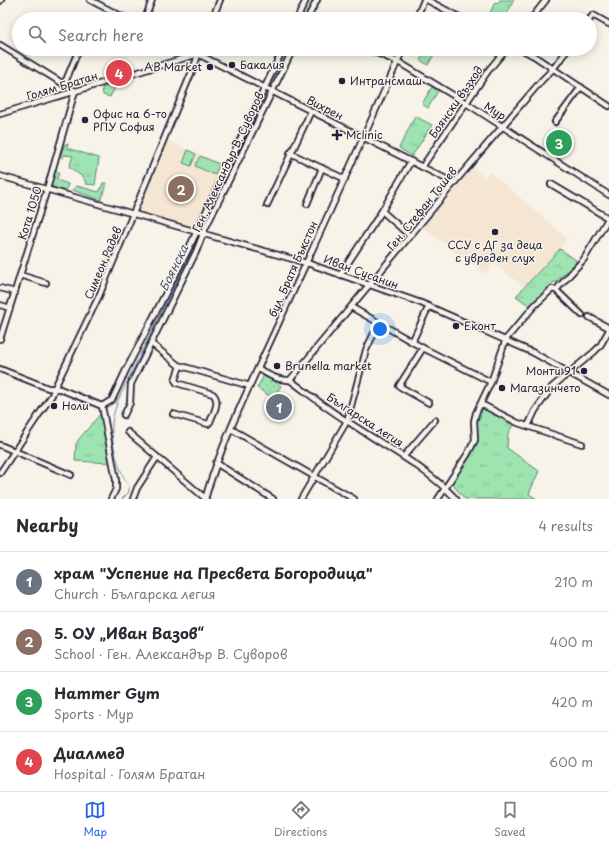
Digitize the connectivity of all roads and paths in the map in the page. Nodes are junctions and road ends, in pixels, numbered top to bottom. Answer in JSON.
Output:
{"nodes":[{"id":1,"x":90,"y":0,"type":"edge"},
{"id":2,"x":152,"y":0,"type":"edge"},
{"id":3,"x":220,"y":0,"type":"edge"},
{"id":4,"x":306,"y":0,"type":"edge"},
{"id":5,"x":317,"y":0,"type":"edge"},
{"id":6,"x":424,"y":0,"type":"edge"},
{"id":7,"x":427,"y":0,"type":"edge"},
{"id":8,"x":546,"y":0,"type":"edge"},
{"id":9,"x":113,"y":12,"type":"edge"},
{"id":10,"x":148,"y":12,"type":"edge"},
{"id":11,"x":215,"y":12,"type":"edge"},
{"id":12,"x":300,"y":12,"type":"edge"},
{"id":13,"x":311,"y":12,"type":"edge"},
{"id":14,"x":419,"y":12,"type":"edge"},
{"id":15,"x":450,"y":12,"type":"edge"},
{"id":16,"x":537,"y":12,"type":"edge"},
{"id":17,"x":597,"y":19,"type":"edge"},
{"id":18,"x":609,"y":24,"type":"edge"},
{"id":19,"x":0,"y":45,"type":"edge"},
{"id":20,"x":12,"y":52,"type":"edge"},
{"id":21,"x":18,"y":56,"type":"edge"},
{"id":22,"x":76,"y":56,"type":"edge"},
{"id":23,"x":184,"y":56,"type":"edge"},
{"id":24,"x":197,"y":56,"type":"edge"},
{"id":25,"x":208,"y":56,"type":"edge"},
{"id":26,"x":280,"y":56,"type":"edge"},
{"id":27,"x":290,"y":56,"type":"edge"},
{"id":28,"x":384,"y":56,"type":"edge"},
{"id":29,"x":399,"y":56,"type":"edge"},
{"id":30,"x":500,"y":56,"type":"edge"},
{"id":31,"x":534,"y":56,"type":"edge"},
{"id":32,"x":563,"y":56,"type":"edge"},
{"id":33,"x":397,"y":62,"type":"junction"},
{"id":34,"x":553,"y":69,"type":"junction"},
{"id":35,"x":64,"y":85,"type":"junction"},
{"id":36,"x":581,"y":87,"type":"junction"},
{"id":37,"x":264,"y":88,"type":"junction"},
{"id":38,"x":75,"y":91,"type":"junction"},
{"id":39,"x":272,"y":91,"type":"junction"},
{"id":40,"x":466,"y":103,"type":"junction"},
{"id":41,"x":609,"y":106,"type":"edge"},
{"id":42,"x":311,"y":111,"type":"junction"},
{"id":43,"x":0,"y":114,"type":"edge"},
{"id":44,"x":555,"y":122,"type":"dead end"},
{"id":45,"x":503,"y":126,"type":"junction"},
{"id":46,"x":364,"y":137,"type":"junction"},
{"id":47,"x":290,"y":153,"type":"junction"},
{"id":48,"x":411,"y":161,"type":"junction"},
{"id":49,"x":422,"y":167,"type":"junction"},
{"id":50,"x":322,"y":168,"type":"junction"},
{"id":51,"x":0,"y":176,"type":"edge"},
{"id":52,"x":345,"y":179,"type":"junction"},
{"id":53,"x":454,"y":183,"type":"junction"},
{"id":54,"x":551,"y":184,"type":"dead end"},
{"id":55,"x":47,"y":189,"type":"junction"},
{"id":56,"x":609,"y":195,"type":"edge"},
{"id":57,"x":307,"y":204,"type":"dead end"},
{"id":58,"x":267,"y":205,"type":"dead end"},
{"id":59,"x":382,"y":211,"type":"junction"},
{"id":60,"x":133,"y":214,"type":"junction"},
{"id":61,"x":609,"y":217,"type":"edge"},
{"id":62,"x":196,"y":231,"type":"junction"},
{"id":63,"x":204,"y":233,"type":"junction"},
{"id":64,"x":410,"y":236,"type":"junction"},
{"id":65,"x":306,"y":263,"type":"junction"},
{"id":66,"x":20,"y":275,"type":"junction"},
{"id":67,"x":340,"y":275,"type":"junction"},
{"id":68,"x":46,"y":283,"type":"dead end"},
{"id":69,"x":369,"y":285,"type":"junction"},
{"id":70,"x":0,"y":288,"type":"edge"},
{"id":71,"x":554,"y":289,"type":"junction"},
{"id":72,"x":15,"y":292,"type":"junction"},
{"id":73,"x":0,"y":305,"type":"edge"},
{"id":74,"x":429,"y":306,"type":"junction"},
{"id":75,"x":351,"y":307,"type":"junction"},
{"id":76,"x":10,"y":308,"type":"junction"},
{"id":77,"x":582,"y":315,"type":"dead end"},
{"id":78,"x":589,"y":317,"type":"dead end"},
{"id":79,"x":379,"y":323,"type":"junction"},
{"id":80,"x":609,"y":329,"type":"edge"},
{"id":81,"x":0,"y":339,"type":"edge"},
{"id":82,"x":506,"y":340,"type":"junction"},
{"id":83,"x":412,"y":342,"type":"junction"},
{"id":84,"x":152,"y":344,"type":"junction"},
{"id":85,"x":423,"y":348,"type":"junction"},
{"id":86,"x":180,"y":366,"type":"junction"},
{"id":87,"x":258,"y":368,"type":"junction"},
{"id":88,"x":0,"y":369,"type":"edge"},
{"id":89,"x":569,"y":372,"type":"junction"},
{"id":90,"x":290,"y":380,"type":"junction"},
{"id":91,"x":492,"y":382,"type":"junction"},
{"id":92,"x":250,"y":386,"type":"junction"},
{"id":93,"x":54,"y":389,"type":"junction"},
{"id":94,"x":609,"y":395,"type":"edge"},
{"id":95,"x":429,"y":403,"type":"dead end"},
{"id":96,"x":481,"y":404,"type":"junction"},
{"id":97,"x":102,"y":406,"type":"junction"},
{"id":98,"x":173,"y":414,"type":"dead end"},
{"id":99,"x":124,"y":415,"type":"dead end"},
{"id":100,"x":435,"y":420,"type":"dead end"},
{"id":101,"x":347,"y":421,"type":"junction"},
{"id":102,"x":528,"y":426,"type":"junction"},
{"id":103,"x":231,"y":429,"type":"junction"},
{"id":104,"x":128,"y":432,"type":"dead end"},
{"id":105,"x":582,"y":444,"type":"dead end"},
{"id":106,"x":0,"y":445,"type":"edge"},
{"id":107,"x":16,"y":452,"type":"junction"},
{"id":108,"x":404,"y":456,"type":"junction"},
{"id":109,"x":158,"y":457,"type":"junction"},
{"id":110,"x":216,"y":463,"type":"junction"},
{"id":111,"x":0,"y":473,"type":"edge"},
{"id":112,"x":71,"y":475,"type":"dead end"},
{"id":113,"x":314,"y":476,"type":"junction"},
{"id":114,"x":446,"y":488,"type":"junction"},
{"id":115,"x":112,"y":499,"type":"edge"},
{"id":116,"x":133,"y":499,"type":"edge"},
{"id":117,"x":206,"y":499,"type":"edge"},
{"id":118,"x":273,"y":499,"type":"edge"},
{"id":119,"x":301,"y":499,"type":"edge"},
{"id":120,"x":354,"y":499,"type":"edge"},
{"id":121,"x":438,"y":499,"type":"edge"},
{"id":122,"x":456,"y":499,"type":"edge"}],
"edges":[{"from":1,"to":9,"type":"street"},
{"from":2,"to":10,"type":"street"},
{"from":3,"to":11,"type":"street"},
{"from":4,"to":12,"type":"street"},
{"from":5,"to":13,"type":"street"},
{"from":6,"to":14,"type":"street"},
{"from":7,"to":15,"type":"street"},
{"from":8,"to":16,"type":"street"},
{"from":17,"to":18,"type":"street"},
{"from":19,"to":20,"type":"street"},
{"from":21,"to":35,"type":"street"},
{"from":22,"to":35,"type":"street"},
{"from":23,"to":38,"type":"street","name":"Голям Братан"},
{"from":24,"to":60,"type":"street","name":"Симеон Радев"},
{"from":25,"to":37,"type":"street","name":"Вихрен"},
{"from":26,"to":37,"type":"street","name":"Ген. Александър В. Суворов"},
{"from":27,"to":39,"type":"street","name":"Ген. Александър В. Суворов"},
{"from":28,"to":33,"type":"street","name":"Мур"},
{"from":29,"to":33,"type":"street","name":"бул. Братя Бъкстон"},
{"from":30,"to":40,"type":"street","name":"Боянски възход"},
{"from":31,"to":34,"type":"street"},
{"from":32,"to":34,"type":"street","name":"Ген. Стефан Тошев"},
{"from":33,"to":40,"type":"street","name":"Мур"},
{"from":33,"to":46,"type":"street","name":"бул. Братя Бъкстон"},
{"from":34,"to":36,"type":"street"},
{"from":34,"to":45,"type":"street","name":"Ген. Стефан Тошев"},
{"from":35,"to":38,"type":"street"},
{"from":36,"to":41,"type":"street"},
{"from":36,"to":44,"type":"street"},
{"from":37,"to":39,"type":"street","name":"Вихрен"},
{"from":37,"to":62,"type":"street","name":"Ген. Александър В. Суворов"},
{"from":38,"to":43,"type":"street","name":"Голям Братан"},
{"from":38,"to":55,"type":"street","name":"Кота 1050"},
{"from":39,"to":42,"type":"street","name":"Вихрен"},
{"from":39,"to":63,"type":"street","name":"Ген. Александър В. Суворов"},
{"from":40,"to":45,"type":"street","name":"Мур"},
{"from":40,"to":49,"type":"street","name":"Боянски възход"},
{"from":42,"to":46,"type":"street","name":"Вихрен"},
{"from":42,"to":47,"type":"street"},
{"from":45,"to":53,"type":"street","name":"Ген. Стефан Тошев"},
{"from":45,"to":56,"type":"street","name":"Мур"},
{"from":46,"to":48,"type":"street","name":"Вихрен"},
{"from":46,"to":52,"type":"street","name":"бул. Братя Бъкстон"},
{"from":47,"to":50,"type":"street"},
{"from":47,"to":58,"type":"street"},
{"from":48,"to":49,"type":"street","name":"Вихрен"},
{"from":48,"to":59,"type":"street"},
{"from":49,"to":53,"type":"street","name":"Вихрен"},
{"from":50,"to":52,"type":"street"},
{"from":50,"to":57,"type":"street"},
{"from":51,"to":55,"type":"street","name":"Иван Сусанин"},
{"from":52,"to":65,"type":"street","name":"бул. Братя Бъкстон"},
{"from":53,"to":64,"type":"street","name":"Ген. Стефан Тошев"},
{"from":54,"to":61,"type":"street"},
{"from":55,"to":60,"type":"street","name":"Иван Сусанин"},
{"from":55,"to":66,"type":"street","name":"Кота 1050"},
{"from":59,"to":64,"type":"street"},
{"from":59,"to":67,"type":"street"},
{"from":60,"to":62,"type":"street","name":"Иван Сусанин"},
{"from":60,"to":93,"type":"street","name":"Симеон Радев"},
{"from":61,"to":71,"type":"street"},
{"from":62,"to":63,"type":"street","name":"Иван Сусанин"},
{"from":62,"to":97,"type":"street","name":"Ген. Александър В. Суворов"},
{"from":63,"to":65,"type":"street","name":"Иван Сусанин"},
{"from":63,"to":84,"type":"street","name":"Ген. Александър В. Суворов"},
{"from":64,"to":69,"type":"street","name":"Ген. Стефан Тошев"},
{"from":65,"to":67,"type":"street","name":"Иван Сусанин"},
{"from":65,"to":87,"type":"street","name":"бул. Братя Бъкстон"},
{"from":66,"to":68,"type":"street"},
{"from":66,"to":72,"type":"street","name":"Кота 1050"},
{"from":67,"to":69,"type":"street","name":"Иван Сусанин"},
{"from":69,"to":74,"type":"street","name":"Иван Сусанин"},
{"from":69,"to":75,"type":"street","name":"Ген. Стефан Тошев"},
{"from":70,"to":72,"type":"street"},
{"from":71,"to":77,"type":"street"},
{"from":71,"to":82,"type":"street"},
{"from":72,"to":76,"type":"street","name":"Кота 1050"},
{"from":73,"to":76,"type":"street"},
{"from":74,"to":82,"type":"street","name":"Иван Сусанин"},
{"from":74,"to":83,"type":"street"},
{"from":75,"to":79,"type":"street"},
{"from":75,"to":90,"type":"street","name":"Ген. Стефан Тошев"},
{"from":76,"to":81,"type":"street","name":"Кота 1050"},
{"from":78,"to":80,"type":"street"},
{"from":79,"to":83,"type":"street"},
{"from":79,"to":101,"type":"street"},
{"from":80,"to":89,"type":"street"},
{"from":82,"to":89,"type":"street","name":"Иван Сусанин"},
{"from":82,"to":91,"type":"street"},
{"from":83,"to":85,"type":"street"},
{"from":84,"to":86,"type":"street"},
{"from":84,"to":99,"type":"street","name":"Ген. Александър В. Суворов"},
{"from":85,"to":91,"type":"street"},
{"from":85,"to":95,"type":"street"},
{"from":86,"to":92,"type":"street"},
{"from":86,"to":98,"type":"street"},
{"from":87,"to":90,"type":"street","name":"Българска легия"},
{"from":87,"to":92,"type":"street","name":"бул. Братя Бъкстон"},
{"from":88,"to":93,"type":"street"},
{"from":89,"to":94,"type":"street","name":"Иван Сусанин"},
{"from":89,"to":102,"type":"street"},
{"from":90,"to":101,"type":"street","name":"Българска легия"},
{"from":91,"to":96,"type":"street"},
{"from":92,"to":103,"type":"street","name":"бул. Братя Бъкстон"},
{"from":93,"to":97,"type":"street"},
{"from":93,"to":107,"type":"street","name":"Симеон Радев"},
{"from":96,"to":102,"type":"street"},
{"from":96,"to":114,"type":"street"},
{"from":97,"to":115,"type":"street"},
{"from":100,"to":108,"type":"street"},
{"from":101,"to":108,"type":"street","name":"Българска легия"},
{"from":101,"to":113,"type":"street"},
{"from":102,"to":105,"type":"street"},
{"from":103,"to":110,"type":"street","name":"бул. Братя Бъкстон"},
{"from":103,"to":113,"type":"street"},
{"from":104,"to":109,"type":"street"},
{"from":106,"to":107,"type":"street"},
{"from":107,"to":111,"type":"street","name":"Симеон Радев"},
{"from":107,"to":112,"type":"street"},
{"from":108,"to":114,"type":"street","name":"Българска легия"},
{"from":109,"to":116,"type":"street"},
{"from":109,"to":117,"type":"street"},
{"from":110,"to":117,"type":"street","name":"бул. Братя Бъкстон"},
{"from":110,"to":118,"type":"street"},
{"from":113,"to":119,"type":"street"},
{"from":113,"to":120,"type":"street"},
{"from":114,"to":121,"type":"street"},
{"from":114,"to":122,"type":"street","name":"Българска легия"}]}
